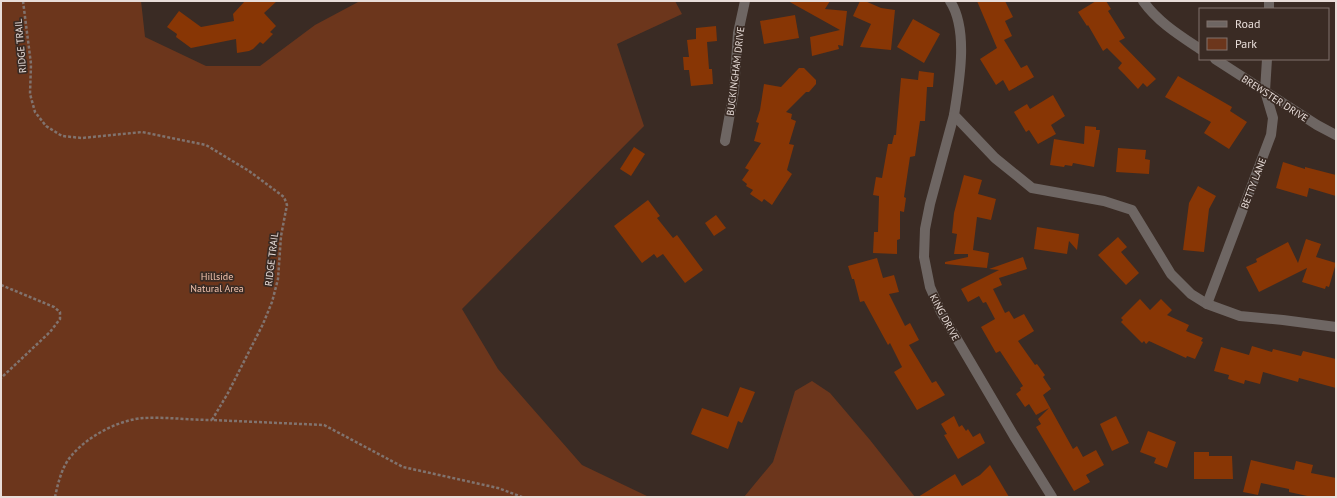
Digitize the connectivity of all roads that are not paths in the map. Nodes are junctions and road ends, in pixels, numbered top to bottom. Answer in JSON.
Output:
{"nodes":[{"id":1,"x":745,"y":1,"type":"edge"},
{"id":2,"x":950,"y":1,"type":"edge"},
{"id":3,"x":1143,"y":1,"type":"edge"},
{"id":4,"x":1199,"y":48,"type":"edge"},
{"id":5,"x":1217,"y":60,"type":"edge"},
{"id":6,"x":1267,"y":60,"type":"edge"},
{"id":7,"x":1266,"y":91,"type":"junction"},
{"id":8,"x":954,"y":115,"type":"junction"},
{"id":9,"x":1336,"y":135,"type":"edge"},
{"id":10,"x":725,"y":141,"type":"dead end"},
{"id":11,"x":1207,"y":304,"type":"junction"},
{"id":12,"x":1336,"y":327,"type":"edge"},
{"id":13,"x":1052,"y":497,"type":"edge"}],
"edges":[{"from":1,"to":10,"type":"street","name":"BUCKINGHAM DRIVE"},
{"from":2,"to":8,"type":"street","name":"KING DRIVE"},
{"from":3,"to":4,"type":"street"},
{"from":5,"to":7,"type":"street","name":"BREWSTER DRIVE"},
{"from":6,"to":7,"type":"street","name":"BETTY LANE"},
{"from":7,"to":9,"type":"street","name":"BREWSTER DRIVE"},
{"from":7,"to":11,"type":"street","name":"BETTY LANE"},
{"from":8,"to":11,"type":"street"},
{"from":8,"to":13,"type":"street","name":"KING DRIVE"},
{"from":11,"to":12,"type":"street"}]}
